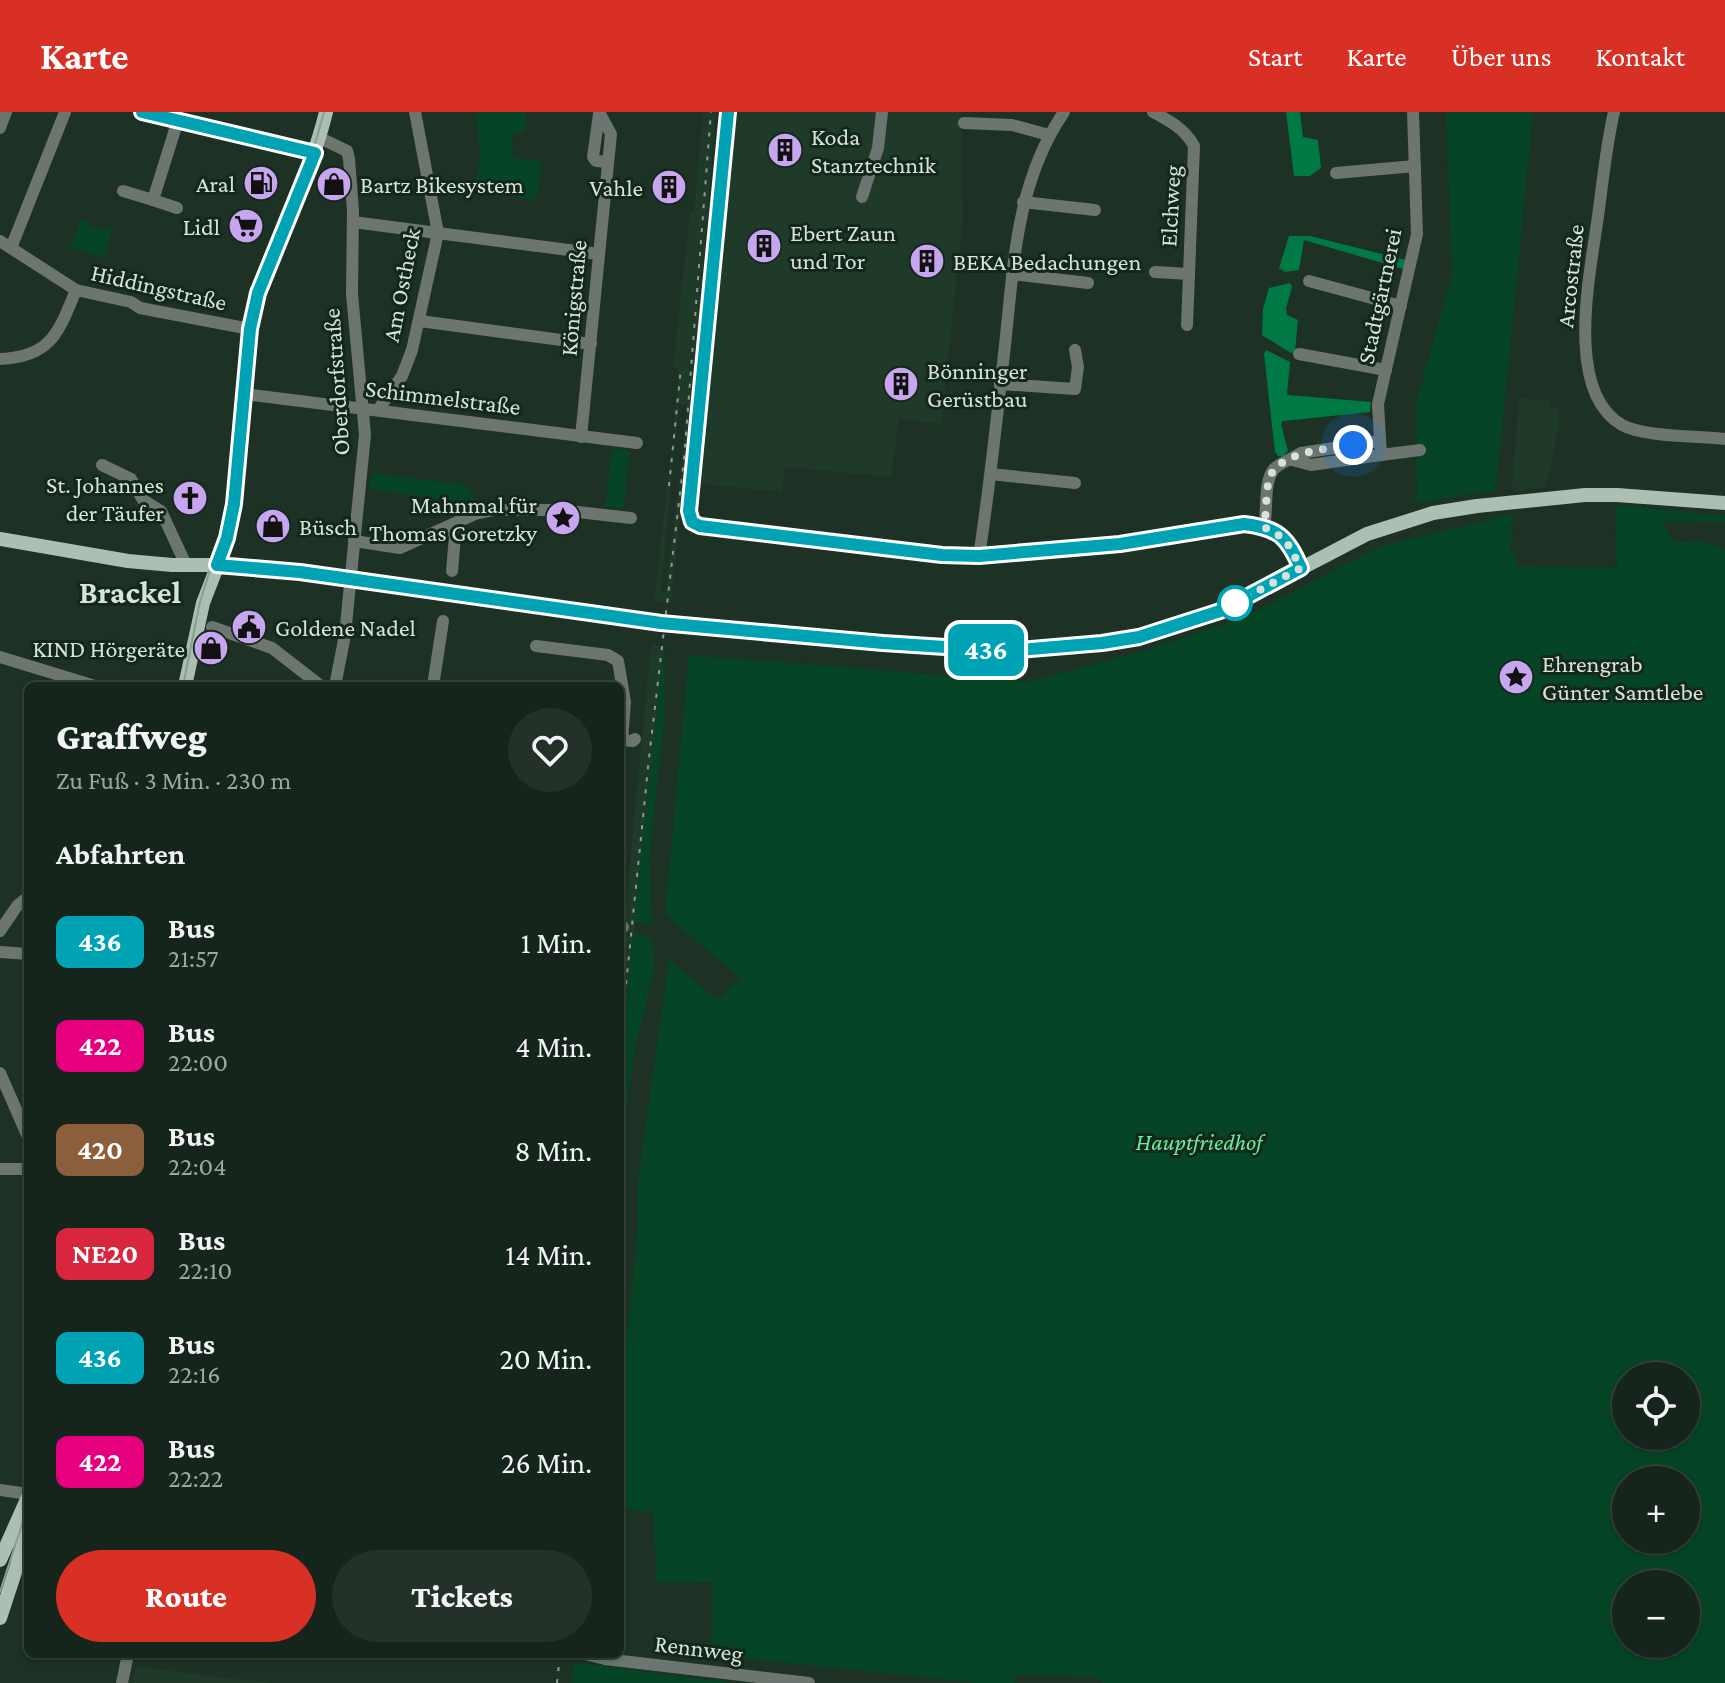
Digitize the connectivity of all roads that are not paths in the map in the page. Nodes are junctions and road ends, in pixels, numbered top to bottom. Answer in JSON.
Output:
{"nodes":[{"id":1,"x":6,"y":112,"type":"edge"},
{"id":2,"x":65,"y":112,"type":"edge"},
{"id":3,"x":142,"y":112,"type":"edge"},
{"id":4,"x":326,"y":112,"type":"edge"},
{"id":5,"x":415,"y":112,"type":"edge"},
{"id":6,"x":599,"y":112,"type":"edge"},
{"id":7,"x":728,"y":112,"type":"edge"},
{"id":8,"x":882,"y":112,"type":"edge"},
{"id":9,"x":1064,"y":112,"type":"edge"},
{"id":10,"x":1153,"y":112,"type":"edge"},
{"id":11,"x":1413,"y":112,"type":"edge"},
{"id":12,"x":1614,"y":112,"type":"edge"},
{"id":13,"x":178,"y":120,"type":"junction"},
{"id":14,"x":964,"y":123,"type":"dead end"},
{"id":15,"x":0,"y":128,"type":"edge"},
{"id":16,"x":1049,"y":135,"type":"junction"},
{"id":17,"x":320,"y":138,"type":"junction"},
{"id":18,"x":315,"y":153,"type":"junction"},
{"id":19,"x":1415,"y":166,"type":"junction"},
{"id":20,"x":1336,"y":173,"type":"dead end"},
{"id":21,"x":123,"y":191,"type":"dead end"},
{"id":22,"x":862,"y":197,"type":"dead end"},
{"id":23,"x":153,"y":200,"type":"junction"},
{"id":24,"x":1023,"y":202,"type":"junction"},
{"id":25,"x":177,"y":208,"type":"dead end"},
{"id":26,"x":1095,"y":210,"type":"dead end"},
{"id":27,"x":353,"y":222,"type":"junction"},
{"id":28,"x":438,"y":233,"type":"junction"},
{"id":29,"x":6,"y":244,"type":"edge"},
{"id":30,"x":599,"y":254,"type":"junction"},
{"id":31,"x":1155,"y":272,"type":"dead end"},
{"id":32,"x":1012,"y":274,"type":"junction"},
{"id":33,"x":1189,"y":274,"type":"junction"},
{"id":34,"x":1309,"y":281,"type":"dead end"},
{"id":35,"x":1088,"y":283,"type":"dead end"},
{"id":36,"x":76,"y":290,"type":"junction"},
{"id":37,"x":1401,"y":306,"type":"junction"},
{"id":38,"x":420,"y":321,"type":"junction"},
{"id":39,"x":1187,"y":325,"type":"dead end"},
{"id":40,"x":250,"y":329,"type":"junction"},
{"id":41,"x":591,"y":344,"type":"junction"},
{"id":42,"x":1075,"y":350,"type":"dead end"},
{"id":43,"x":1299,"y":354,"type":"dead end"},
{"id":44,"x":0,"y":359,"type":"edge"},
{"id":45,"x":1386,"y":370,"type":"junction"},
{"id":46,"x":1000,"y":384,"type":"junction"},
{"id":47,"x":244,"y":394,"type":"junction"},
{"id":48,"x":362,"y":408,"type":"junction"},
{"id":49,"x":378,"y":410,"type":"junction"},
{"id":50,"x":581,"y":437,"type":"junction"},
{"id":51,"x":1725,"y":439,"type":"edge"},
{"id":52,"x":1380,"y":441,"type":"junction"},
{"id":53,"x":637,"y":443,"type":"dead end"},
{"id":54,"x":1420,"y":450,"type":"dead end"},
{"id":55,"x":1381,"y":455,"type":"junction"},
{"id":56,"x":1292,"y":460,"type":"junction"},
{"id":57,"x":102,"y":465,"type":"dead end"},
{"id":58,"x":991,"y":474,"type":"junction"},
{"id":59,"x":1075,"y":483,"type":"dead end"},
{"id":60,"x":1725,"y":503,"type":"edge"},
{"id":61,"x":631,"y":518,"type":"dead end"},
{"id":62,"x":451,"y":527,"type":"junction"},
{"id":63,"x":1264,"y":527,"type":"junction"},
{"id":64,"x":0,"y":539,"type":"edge"},
{"id":65,"x":354,"y":541,"type":"junction"},
{"id":66,"x":979,"y":556,"type":"junction"},
{"id":67,"x":186,"y":565,"type":"junction"},
{"id":68,"x":217,"y":565,"type":"junction"},
{"id":69,"x":1301,"y":568,"type":"junction"},
{"id":70,"x":452,"y":571,"type":"dead end"},
{"id":71,"x":350,"y":579,"type":"junction"},
{"id":72,"x":443,"y":621,"type":"dead end"},
{"id":73,"x":212,"y":627,"type":"dead end"},
{"id":74,"x":536,"y":646,"type":"dead end"},
{"id":75,"x":0,"y":657,"type":"edge"},
{"id":76,"x":82,"y":682,"type":"edge"},
{"id":77,"x":186,"y":682,"type":"edge"},
{"id":78,"x":316,"y":682,"type":"edge"},
{"id":79,"x":336,"y":682,"type":"edge"},
{"id":80,"x":434,"y":682,"type":"edge"},
{"id":81,"x":622,"y":682,"type":"edge"},
{"id":82,"x":624,"y":696,"type":"edge"},
{"id":83,"x":626,"y":740,"type":"edge"},
{"id":84,"x":24,"y":900,"type":"edge"},
{"id":85,"x":0,"y":931,"type":"edge"},
{"id":86,"x":0,"y":952,"type":"edge"},
{"id":87,"x":24,"y":954,"type":"edge"},
{"id":88,"x":0,"y":1073,"type":"edge"},
{"id":89,"x":24,"y":1128,"type":"edge"},
{"id":90,"x":0,"y":1169,"type":"edge"},
{"id":91,"x":24,"y":1169,"type":"edge"},
{"id":92,"x":0,"y":1490,"type":"edge"},
{"id":93,"x":24,"y":1495,"type":"edge"},
{"id":94,"x":24,"y":1520,"type":"edge"},
{"id":95,"x":24,"y":1527,"type":"edge"},
{"id":96,"x":19,"y":1549,"type":"edge"},
{"id":97,"x":0,"y":1560,"type":"edge"},
{"id":98,"x":0,"y":1618,"type":"edge"},
{"id":99,"x":127,"y":1658,"type":"edge"},
{"id":100,"x":601,"y":1658,"type":"edge"},
{"id":101,"x":122,"y":1683,"type":"edge"},
{"id":102,"x":809,"y":1683,"type":"edge"}],
"edges":[{"from":1,"to":15,"type":"street"},
{"from":2,"to":29,"type":"street"},
{"from":3,"to":13,"type":"street"},
{"from":4,"to":17,"type":"main road"},
{"from":5,"to":28,"type":"street","name":"Am Ostheck"},
{"from":6,"to":30,"type":"street","name":"Königstraße"},
{"from":7,"to":66,"type":"street"},
{"from":8,"to":22,"type":"street"},
{"from":9,"to":16,"type":"street"},
{"from":10,"to":33,"type":"street","name":"Elchweg"},
{"from":11,"to":19,"type":"street","name":"Stadtgärtnerei"},
{"from":12,"to":51,"type":"street","name":"Arcostraße"},
{"from":13,"to":18,"type":"street"},
{"from":13,"to":23,"type":"street"},
{"from":14,"to":16,"type":"street"},
{"from":16,"to":24,"type":"street"},
{"from":17,"to":18,"type":"main road"},
{"from":17,"to":27,"type":"street","name":"Oberdorfstraße"},
{"from":18,"to":40,"type":"main road"},
{"from":19,"to":20,"type":"street"},
{"from":19,"to":37,"type":"street","name":"Stadtgärtnerei"},
{"from":21,"to":23,"type":"street"},
{"from":23,"to":25,"type":"street"},
{"from":24,"to":26,"type":"street"},
{"from":24,"to":32,"type":"street"},
{"from":27,"to":28,"type":"street"},
{"from":27,"to":48,"type":"street","name":"Oberdorfstraße"},
{"from":28,"to":30,"type":"street"},
{"from":28,"to":38,"type":"street","name":"Am Ostheck"},
{"from":29,"to":36,"type":"street"},
{"from":30,"to":41,"type":"street","name":"Königstraße"},
{"from":31,"to":33,"type":"street","name":"Elchweg"},
{"from":32,"to":35,"type":"street"},
{"from":32,"to":46,"type":"street"},
{"from":33,"to":39,"type":"street","name":"Elchweg"},
{"from":34,"to":37,"type":"street"},
{"from":36,"to":40,"type":"street","name":"Hiddingstraße"},
{"from":36,"to":44,"type":"street","name":"Hiddingstraße"},
{"from":37,"to":45,"type":"street","name":"Stadtgärtnerei"},
{"from":38,"to":41,"type":"street"},
{"from":38,"to":49,"type":"street","name":"Am Ostheck"},
{"from":40,"to":47,"type":"main road"},
{"from":41,"to":50,"type":"street","name":"Königstraße"},
{"from":42,"to":46,"type":"street"},
{"from":43,"to":45,"type":"street"},
{"from":45,"to":52,"type":"street","name":"Stadtgärtnerei"},
{"from":46,"to":58,"type":"street"},
{"from":47,"to":48,"type":"street","name":"Schimmelstraße"},
{"from":47,"to":68,"type":"main road"},
{"from":48,"to":49,"type":"street","name":"Schimmelstraße"},
{"from":48,"to":65,"type":"street","name":"Oberdorfstraße"},
{"from":49,"to":50,"type":"street","name":"Schimmelstraße"},
{"from":50,"to":53,"type":"street","name":"Schimmelstraße"},
{"from":52,"to":55,"type":"street","name":"Stadtgärtnerei"},
{"from":52,"to":56,"type":"street"},
{"from":54,"to":55,"type":"street"},
{"from":55,"to":56,"type":"street"},
{"from":56,"to":63,"type":"street"},
{"from":57,"to":67,"type":"street"},
{"from":58,"to":59,"type":"street"},
{"from":58,"to":66,"type":"street"},
{"from":60,"to":69,"type":"main road"},
{"from":61,"to":62,"type":"street"},
{"from":62,"to":65,"type":"street"},
{"from":62,"to":70,"type":"street"},
{"from":63,"to":66,"type":"street"},
{"from":63,"to":69,"type":"street"},
{"from":64,"to":67,"type":"main road"},
{"from":65,"to":71,"type":"street","name":"Oberdorfstraße"},
{"from":67,"to":68,"type":"main road"},
{"from":68,"to":71,"type":"main road"},
{"from":68,"to":77,"type":"main road"},
{"from":69,"to":71,"type":"main road"},
{"from":71,"to":79,"type":"street","name":"Oberdorfstraße"},
{"from":72,"to":80,"type":"street"},
{"from":73,"to":78,"type":"street"},
{"from":74,"to":81,"type":"street"},
{"from":75,"to":76,"type":"street"},
{"from":82,"to":83,"type":"street"},
{"from":84,"to":85,"type":"street"},
{"from":86,"to":87,"type":"street"},
{"from":88,"to":89,"type":"street"},
{"from":90,"to":91,"type":"street"},
{"from":92,"to":93,"type":"street"},
{"from":94,"to":96,"type":"main road"},
{"from":95,"to":96,"type":"main road"},
{"from":96,"to":97,"type":"main road"},
{"from":96,"to":98,"type":"main road"},
{"from":99,"to":101,"type":"street"},
{"from":100,"to":102,"type":"street","name":"Rennweg"}]}
